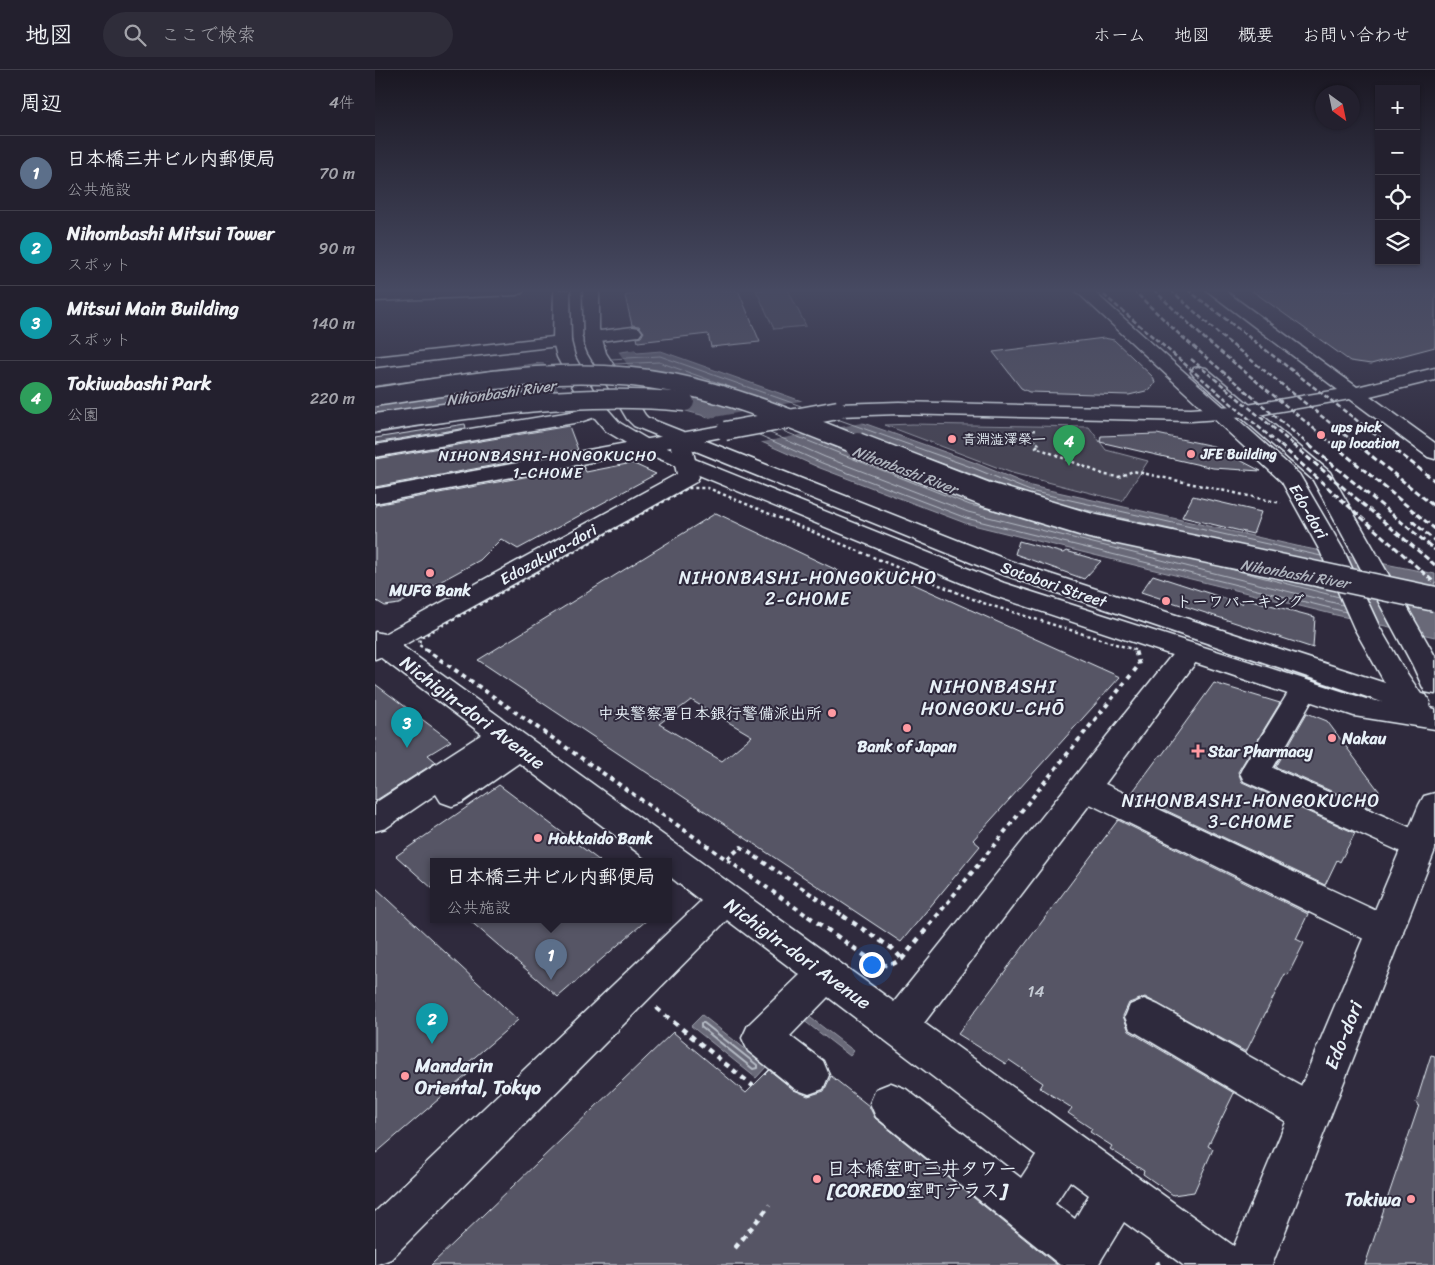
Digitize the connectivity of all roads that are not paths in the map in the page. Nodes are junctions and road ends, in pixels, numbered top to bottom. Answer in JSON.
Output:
{"nodes":[{"id":1,"x":594,"y":345,"type":"edge"},
{"id":2,"x":564,"y":346,"type":"edge"},
{"id":3,"x":1145,"y":346,"type":"edge"},
{"id":4,"x":1289,"y":346,"type":"edge"},
{"id":5,"x":564,"y":349,"type":"junction"},
{"id":6,"x":1187,"y":360,"type":"dead end"},
{"id":7,"x":375,"y":362,"type":"edge"},
{"id":8,"x":1435,"y":365,"type":"edge"},
{"id":9,"x":1435,"y":374,"type":"edge"},
{"id":10,"x":1352,"y":393,"type":"junction"},
{"id":11,"x":375,"y":397,"type":"edge"},
{"id":12,"x":597,"y":410,"type":"junction"},
{"id":13,"x":1247,"y":411,"type":"junction"},
{"id":14,"x":1221,"y":414,"type":"junction"},
{"id":15,"x":375,"y":423,"type":"edge"},
{"id":16,"x":645,"y":446,"type":"junction"},
{"id":17,"x":375,"y":451,"type":"edge"},
{"id":18,"x":683,"y":451,"type":"junction"},
{"id":19,"x":1435,"y":453,"type":"edge"},
{"id":20,"x":375,"y":496,"type":"edge"},
{"id":21,"x":1435,"y":599,"type":"edge"},
{"id":22,"x":1435,"y":614,"type":"edge"},
{"id":23,"x":378,"y":645,"type":"edge"},
{"id":24,"x":1189,"y":652,"type":"junction"},
{"id":25,"x":1435,"y":685,"type":"edge"},
{"id":26,"x":1304,"y":690,"type":"junction"},
{"id":27,"x":1428,"y":716,"type":"edge"},
{"id":28,"x":512,"y":741,"type":"junction"},
{"id":29,"x":1083,"y":787,"type":"junction"},
{"id":30,"x":452,"y":794,"type":"dead end"},
{"id":31,"x":1435,"y":805,"type":"edge"},
{"id":32,"x":375,"y":819,"type":"edge"},
{"id":33,"x":1421,"y":846,"type":"junction"},
{"id":34,"x":669,"y":858,"type":"edge"},
{"id":35,"x":672,"y":860,"type":"edge"},
{"id":36,"x":725,"y":900,"type":"junction"},
{"id":37,"x":1385,"y":932,"type":"junction"},
{"id":38,"x":826,"y":974,"type":"junction"},
{"id":39,"x":1143,"y":1017,"type":"dead end"},
{"id":40,"x":898,"y":1026,"type":"junction"},
{"id":41,"x":809,"y":1074,"type":"dead end"},
{"id":42,"x":891,"y":1103,"type":"dead end"},
{"id":43,"x":1311,"y":1113,"type":"junction"},
{"id":44,"x":1065,"y":1150,"type":"junction"},
{"id":45,"x":1118,"y":1190,"type":"junction"},
{"id":46,"x":1026,"y":1209,"type":"junction"},
{"id":47,"x":375,"y":1243,"type":"edge"},
{"id":48,"x":1222,"y":1265,"type":"edge"},
{"id":49,"x":1249,"y":1265,"type":"edge"}],
"edges":[{"from":1,"to":18,"type":"main road","bridge":true},
{"from":2,"to":5,"type":"main road"},
{"from":3,"to":14,"type":"main road","name":"Edo-dori"},
{"from":4,"to":10,"type":"main road"},
{"from":5,"to":7,"type":"main road"},
{"from":5,"to":12,"type":"main road","bridge":true},
{"from":6,"to":13,"type":"main road","name":"Edo-dori"},
{"from":8,"to":10,"type":"main road"},
{"from":9,"to":10,"type":"main road"},
{"from":10,"to":13,"type":"main road"},
{"from":10,"to":19,"type":"main road"},
{"from":11,"to":21,"type":"main road","bridge":true},
{"from":12,"to":16,"type":"main road"},
{"from":12,"to":17,"type":"main road"},
{"from":13,"to":14,"type":"main road"},
{"from":13,"to":25,"type":"main road","name":"Edo-dori"},
{"from":14,"to":18,"type":"main road","bridge":true},
{"from":14,"to":27,"type":"main road","name":"Edo-dori"},
{"from":15,"to":22,"type":"main road","bridge":true},
{"from":16,"to":18,"type":"main road"},
{"from":16,"to":20,"type":"main road"},
{"from":18,"to":23,"type":"main road","name":"Edozakura-dori"},
{"from":18,"to":24,"type":"main road","name":"Sotobori Street"},
{"from":18,"to":27,"type":"main road","name":"Sotobori Street"},
{"from":23,"to":28,"type":"main road","name":"Nichigin-dori Avenue"},
{"from":24,"to":26,"type":"main road","name":"Sotobori Street"},
{"from":24,"to":29,"type":"main road"},
{"from":26,"to":27,"type":"main road","name":"Sotobori Street"},
{"from":26,"to":33,"type":"main road"},
{"from":28,"to":30,"type":"main road"},
{"from":28,"to":32,"type":"main road"},
{"from":28,"to":34,"type":"main road","name":"Nichigin-dori Avenue"},
{"from":29,"to":37,"type":"main road"},
{"from":29,"to":40,"type":"main road"},
{"from":31,"to":33,"type":"main road","name":"Edo-dori"},
{"from":33,"to":37,"type":"main road","name":"Edo-dori"},
{"from":35,"to":36,"type":"main road","name":"Nichigin-dori Avenue"},
{"from":36,"to":38,"type":"main road","name":"Nichigin-dori Avenue"},
{"from":36,"to":47,"type":"main road"},
{"from":37,"to":43,"type":"main road","name":"Edo-dori"},
{"from":38,"to":40,"type":"main road","name":"Nichigin-dori Avenue"},
{"from":38,"to":41,"type":"main road"},
{"from":39,"to":43,"type":"main road"},
{"from":40,"to":44,"type":"main road","name":"Nichigin-dori Avenue"},
{"from":42,"to":46,"type":"main road"},
{"from":43,"to":49,"type":"main road","name":"Edo-dori"},
{"from":44,"to":45,"type":"main road","name":"Nichigin-dori Avenue"},
{"from":44,"to":46,"type":"main road"},
{"from":45,"to":46,"type":"main road"},
{"from":45,"to":48,"type":"main road","name":"Nichigin-dori Avenue"}]}
